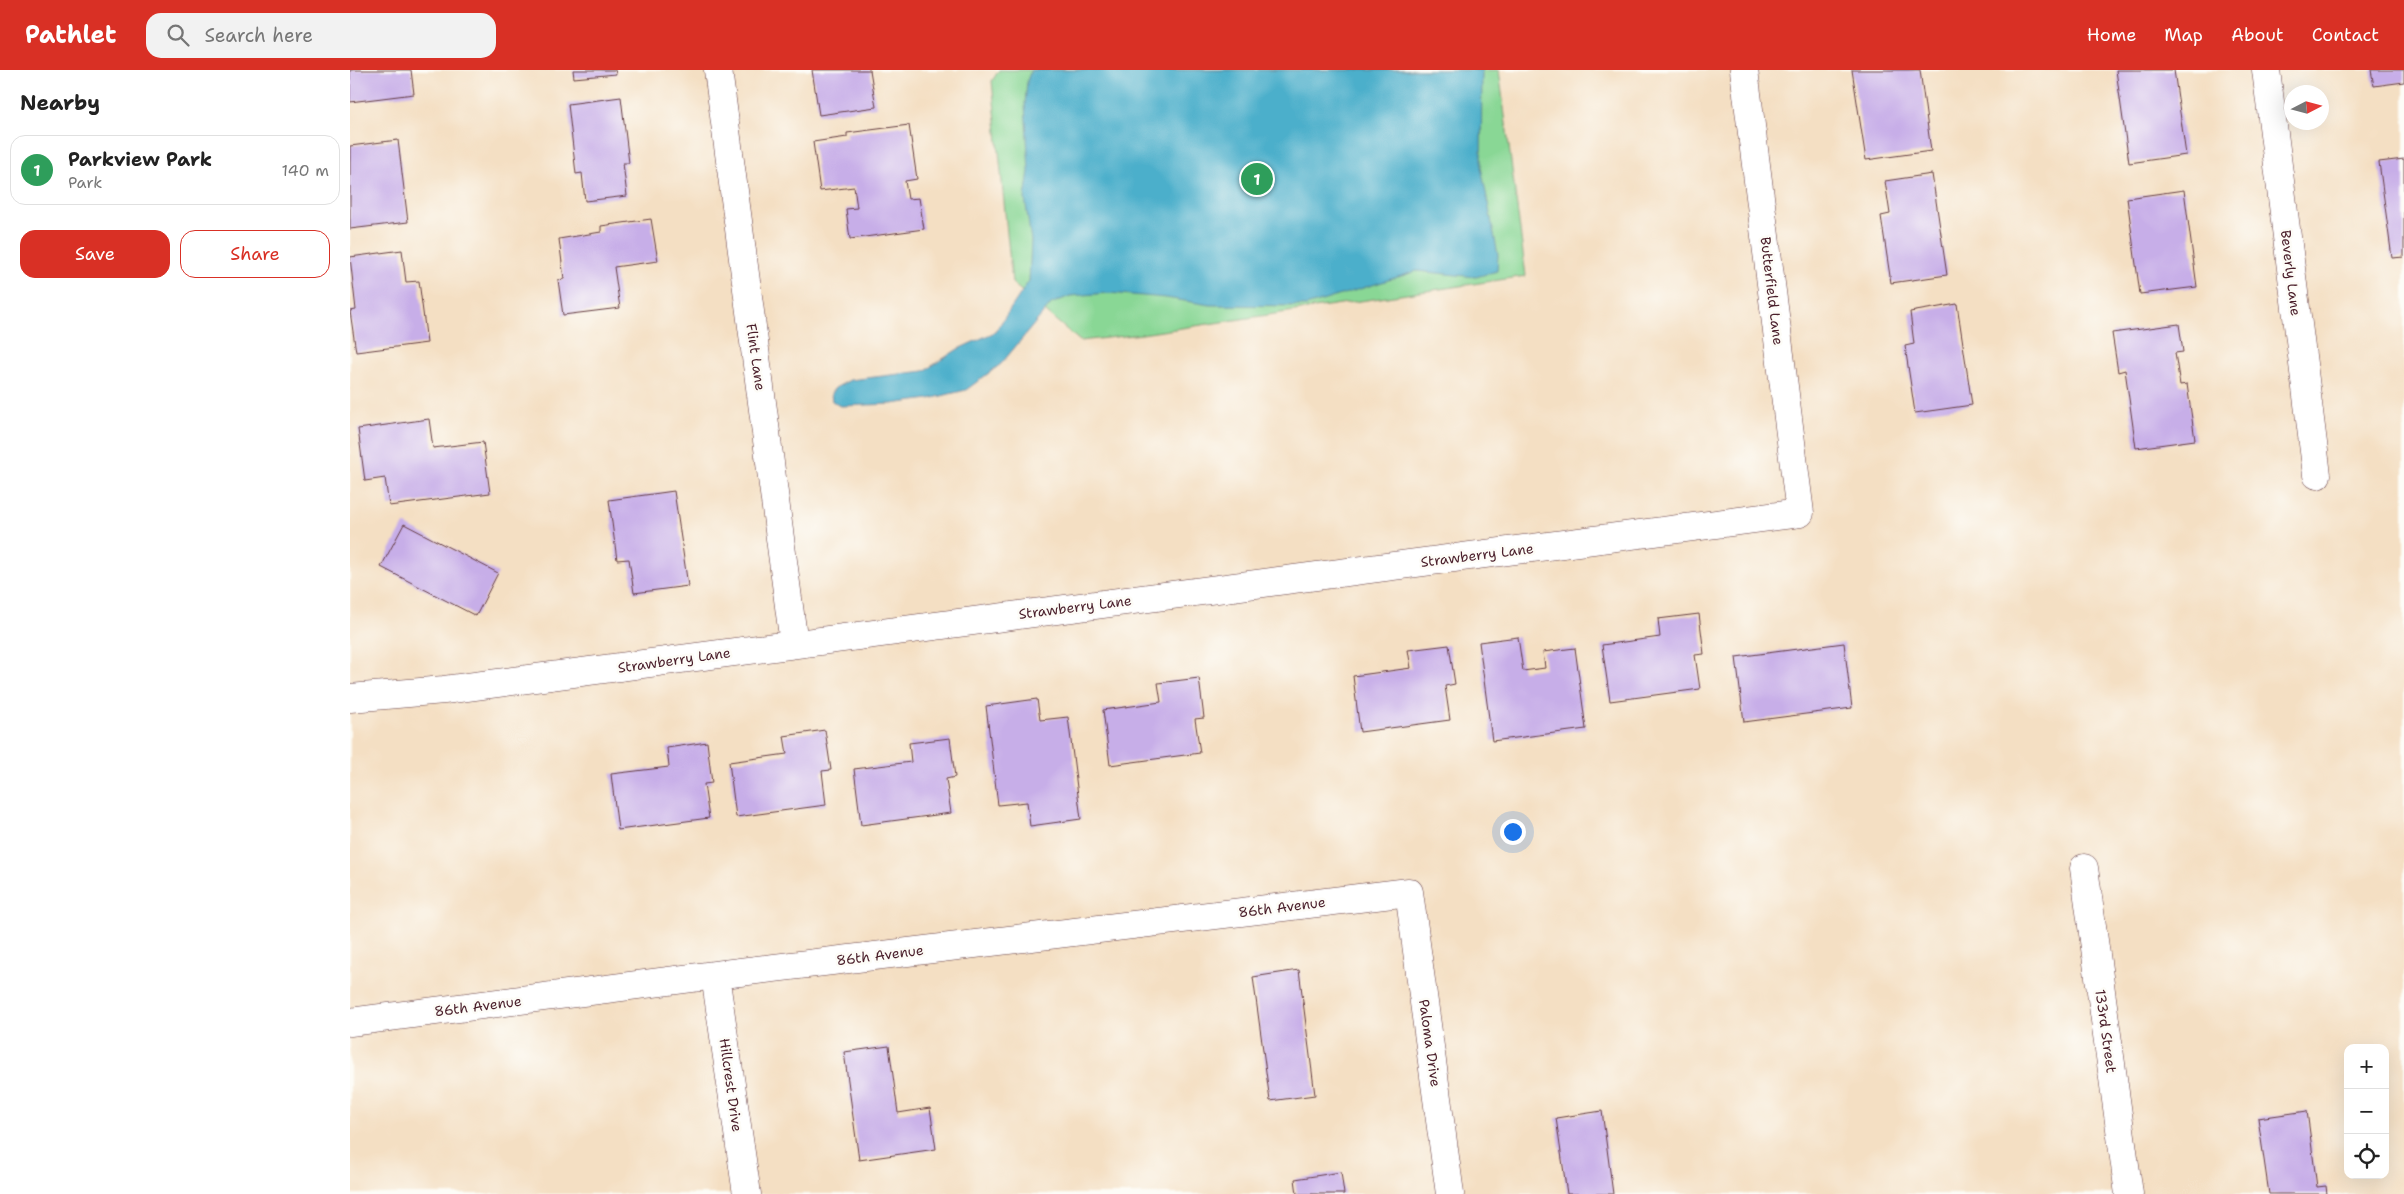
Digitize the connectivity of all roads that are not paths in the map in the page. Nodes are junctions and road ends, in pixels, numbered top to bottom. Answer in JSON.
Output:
{"nodes":[{"id":1,"x":718,"y":70,"type":"edge"},
{"id":2,"x":1744,"y":70,"type":"edge"},
{"id":3,"x":2266,"y":70,"type":"edge"},
{"id":4,"x":2317,"y":475,"type":"dead end"},
{"id":5,"x":1800,"y":513,"type":"joint"},
{"id":6,"x":794,"y":644,"type":"junction"},
{"id":7,"x":350,"y":698,"type":"edge"},
{"id":8,"x":2084,"y":868,"type":"dead end"},
{"id":9,"x":1409,"y":892,"type":"joint"},
{"id":10,"x":715,"y":975,"type":"junction"},
{"id":11,"x":350,"y":1022,"type":"edge"},
{"id":12,"x":746,"y":1194,"type":"edge"},
{"id":13,"x":1450,"y":1194,"type":"edge"},
{"id":14,"x":2129,"y":1194,"type":"edge"}],
"edges":[{"from":1,"to":6,"type":"street","name":"Flint Lane"},
{"from":2,"to":5,"type":"street","name":"Butterfield Lane"},
{"from":3,"to":4,"type":"street","name":"Beverly Lane"},
{"from":5,"to":6,"type":"street","name":"Strawberry Lane"},
{"from":6,"to":7,"type":"street","name":"Strawberry Lane"},
{"from":8,"to":14,"type":"street","name":"133rd Street"},
{"from":9,"to":10,"type":"street","name":"86th Avenue"},
{"from":9,"to":13,"type":"street","name":"Paloma Drive"},
{"from":10,"to":11,"type":"street","name":"86th Avenue"},
{"from":10,"to":12,"type":"street","name":"Hillcrest Drive"}]}
